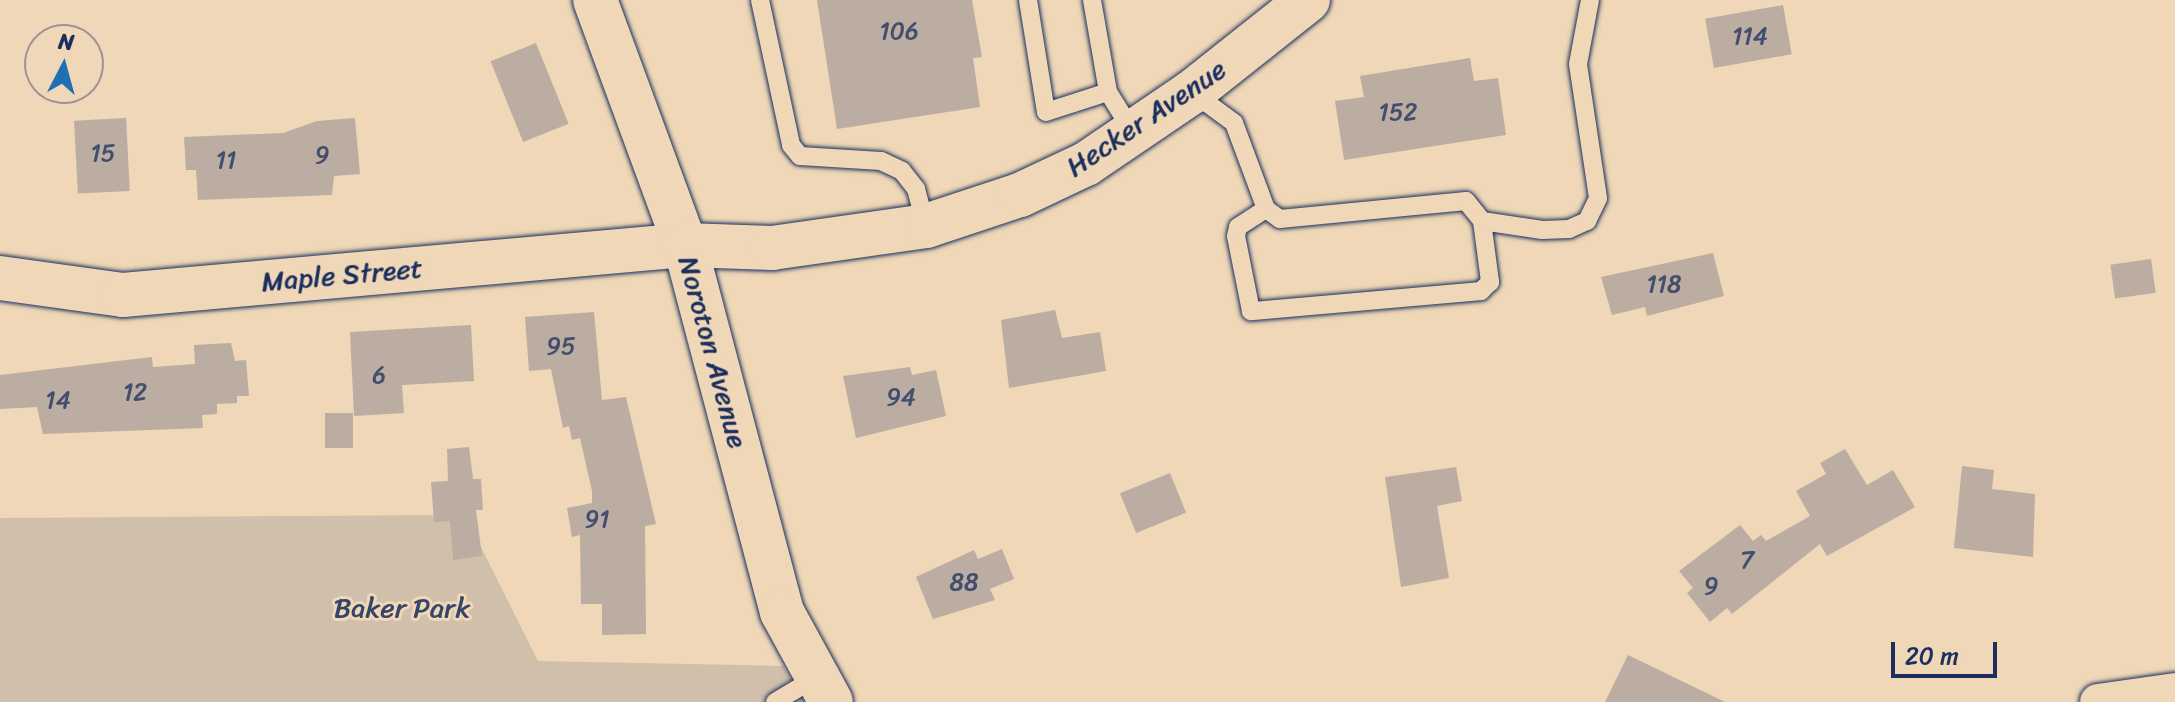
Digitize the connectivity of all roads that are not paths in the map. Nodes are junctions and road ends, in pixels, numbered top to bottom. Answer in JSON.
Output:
{"nodes":[{"id":1,"x":595,"y":0,"type":"edge"},
{"id":2,"x":760,"y":0,"type":"edge"},
{"id":3,"x":1028,"y":0,"type":"edge"},
{"id":4,"x":1092,"y":0,"type":"edge"},
{"id":5,"x":1308,"y":0,"type":"edge"},
{"id":6,"x":1590,"y":0,"type":"edge"},
{"id":7,"x":1108,"y":92,"type":"junction"},
{"id":8,"x":1192,"y":92,"type":"junction"},
{"id":9,"x":1133,"y":132,"type":"junction"},
{"id":10,"x":1266,"y":209,"type":"junction"},
{"id":11,"x":1482,"y":221,"type":"junction"},
{"id":12,"x":926,"y":226,"type":"junction"},
{"id":13,"x":685,"y":245,"type":"junction"},
{"id":14,"x":0,"y":278,"type":"edge"},
{"id":15,"x":824,"y":690,"type":"edge"},
{"id":16,"x":2175,"y":691,"type":"edge"},
{"id":17,"x":775,"y":702,"type":"edge"},
{"id":18,"x":2098,"y":702,"type":"edge"}],
"edges":[{"from":1,"to":13,"type":"main road","name":"Noroton Avenue"},
{"from":2,"to":12,"type":"lane"},
{"from":3,"to":7,"type":"lane"},
{"from":4,"to":7,"type":"lane"},
{"from":5,"to":8,"type":"main road","name":"Hecker Avenue"},
{"from":6,"to":11,"type":"lane"},
{"from":7,"to":9,"type":"lane"},
{"from":8,"to":9,"type":"main road","name":"Hecker Avenue"},
{"from":8,"to":10,"type":"lane"},
{"from":9,"to":12,"type":"main road","name":"Hecker Avenue"},
{"from":10,"to":11,"type":"lane"},
{"from":10,"to":11,"type":"lane"},
{"from":12,"to":13,"type":"main road","name":"Hecker Avenue"},
{"from":13,"to":14,"type":"main road","name":"Maple Street"},
{"from":13,"to":15,"type":"main road","name":"Noroton Avenue"},
{"from":15,"to":17,"type":"lane"},
{"from":16,"to":18,"type":"street"}]}
